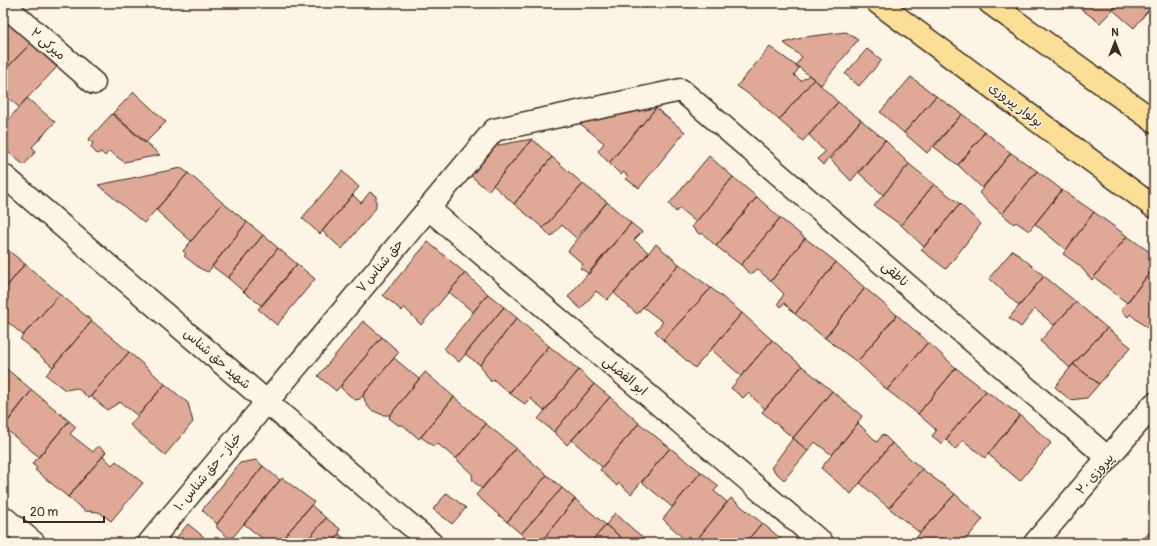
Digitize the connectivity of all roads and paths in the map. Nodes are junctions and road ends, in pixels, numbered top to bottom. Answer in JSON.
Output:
{"nodes":[{"id":1,"x":878,"y":3,"type":"edge"},
{"id":2,"x":990,"y":3,"type":"edge"},
{"id":3,"x":3,"y":4,"type":"edge"},
{"id":4,"x":94,"y":83,"type":"dead end"},
{"id":5,"x":1154,"y":121,"type":"edge"},
{"id":6,"x":494,"y":130,"type":"joint"},
{"id":7,"x":3,"y":175,"type":"edge"},
{"id":8,"x":1154,"y":207,"type":"edge"},
{"id":9,"x":429,"y":209,"type":"junction"},
{"id":10,"x":266,"y":402,"type":"junction"},
{"id":11,"x":1154,"y":404,"type":"edge"},
{"id":12,"x":1108,"y":458,"type":"junction"},
{"id":13,"x":3,"y":517,"type":"edge"},
{"id":14,"x":34,"y":543,"type":"edge"},
{"id":15,"x":149,"y":543,"type":"edge"},
{"id":16,"x":431,"y":543,"type":"edge"},
{"id":17,"x":822,"y":543,"type":"edge"},
{"id":18,"x":1035,"y":543,"type":"edge"}],
"edges":[{"from":1,"to":8,"type":"main road","name":"بولوار پیروزی"},
{"from":2,"to":5,"type":"main road"},
{"from":3,"to":4,"type":"street","name":"میرکی ۲"},
{"from":6,"to":9,"type":"street","name":"حق شناس ۷"},
{"from":6,"to":12,"type":"street","name":"ناطقی"},
{"from":7,"to":10,"type":"street","name":"شهید حق شناس"},
{"from":9,"to":10,"type":"street","name":"حق شناس ۷"},
{"from":9,"to":17,"type":"street","name":"ابو الفضلی"},
{"from":10,"to":15,"type":"street","name":"خباز - حق شناس ۱۰"},
{"from":10,"to":16,"type":"street","name":"شهید حق شناس"},
{"from":11,"to":12,"type":"street","name":"پیروزی ۲۰"},
{"from":12,"to":18,"type":"street","name":"پیروزی ۲۰"},
{"from":13,"to":14,"type":"street"}]}
